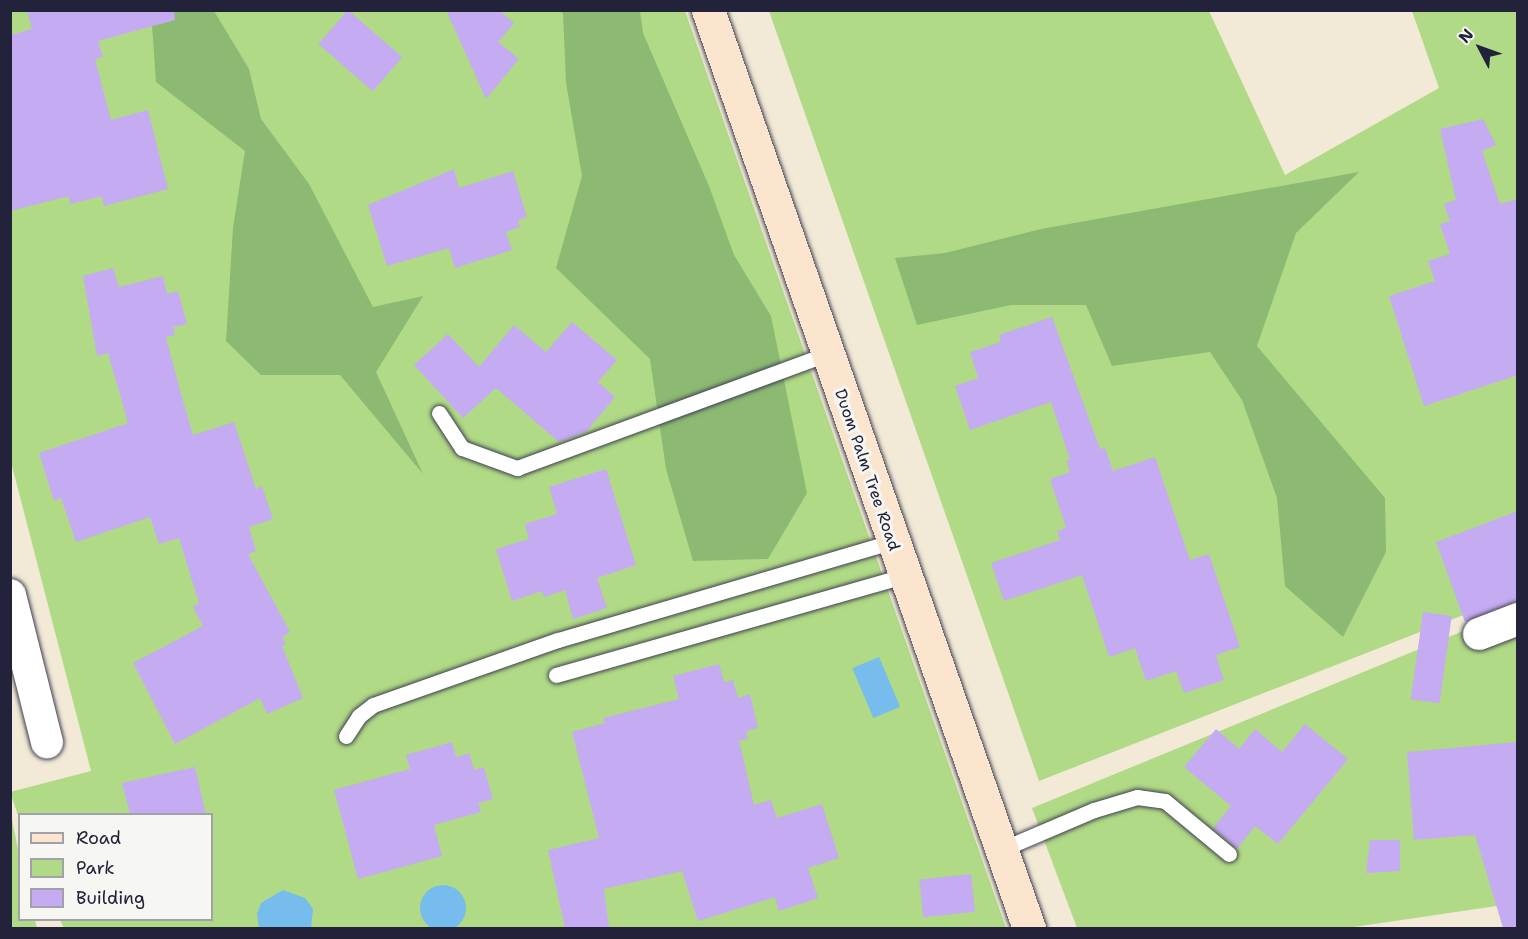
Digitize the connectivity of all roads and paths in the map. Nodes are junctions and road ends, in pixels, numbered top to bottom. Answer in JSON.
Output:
{"nodes":[{"id":1,"x":708,"y":10,"type":"edge"},
{"id":2,"x":827,"y":354,"type":"junction"},
{"id":3,"x":439,"y":413,"type":"dead end"},
{"id":4,"x":892,"y":542,"type":"junction"},
{"id":5,"x":904,"y":576,"type":"junction"},
{"id":6,"x":10,"y":595,"type":"edge"},
{"id":7,"x":1518,"y":619,"type":"edge"},
{"id":8,"x":1479,"y":634,"type":"dead end"},
{"id":9,"x":556,"y":675,"type":"dead end"},
{"id":10,"x":346,"y":736,"type":"dead end"},
{"id":11,"x":47,"y":742,"type":"dead end"},
{"id":12,"x":1000,"y":850,"type":"junction"},
{"id":13,"x":1229,"y":854,"type":"dead end"},
{"id":14,"x":1029,"y":928,"type":"edge"}],
"edges":[{"from":1,"to":2,"type":"street","name":"Duom Palm Tree Road"},
{"from":2,"to":3,"type":"lane"},
{"from":2,"to":4,"type":"street","name":"Duom Palm Tree Road"},
{"from":4,"to":5,"type":"street","name":"Duom Palm Tree Road"},
{"from":4,"to":10,"type":"lane"},
{"from":5,"to":9,"type":"lane"},
{"from":5,"to":12,"type":"street","name":"Duom Palm Tree Road"},
{"from":6,"to":11,"type":"street"},
{"from":7,"to":8,"type":"street"},
{"from":12,"to":13,"type":"lane"},
{"from":12,"to":14,"type":"street","name":"Duom Palm Tree Road"}]}
